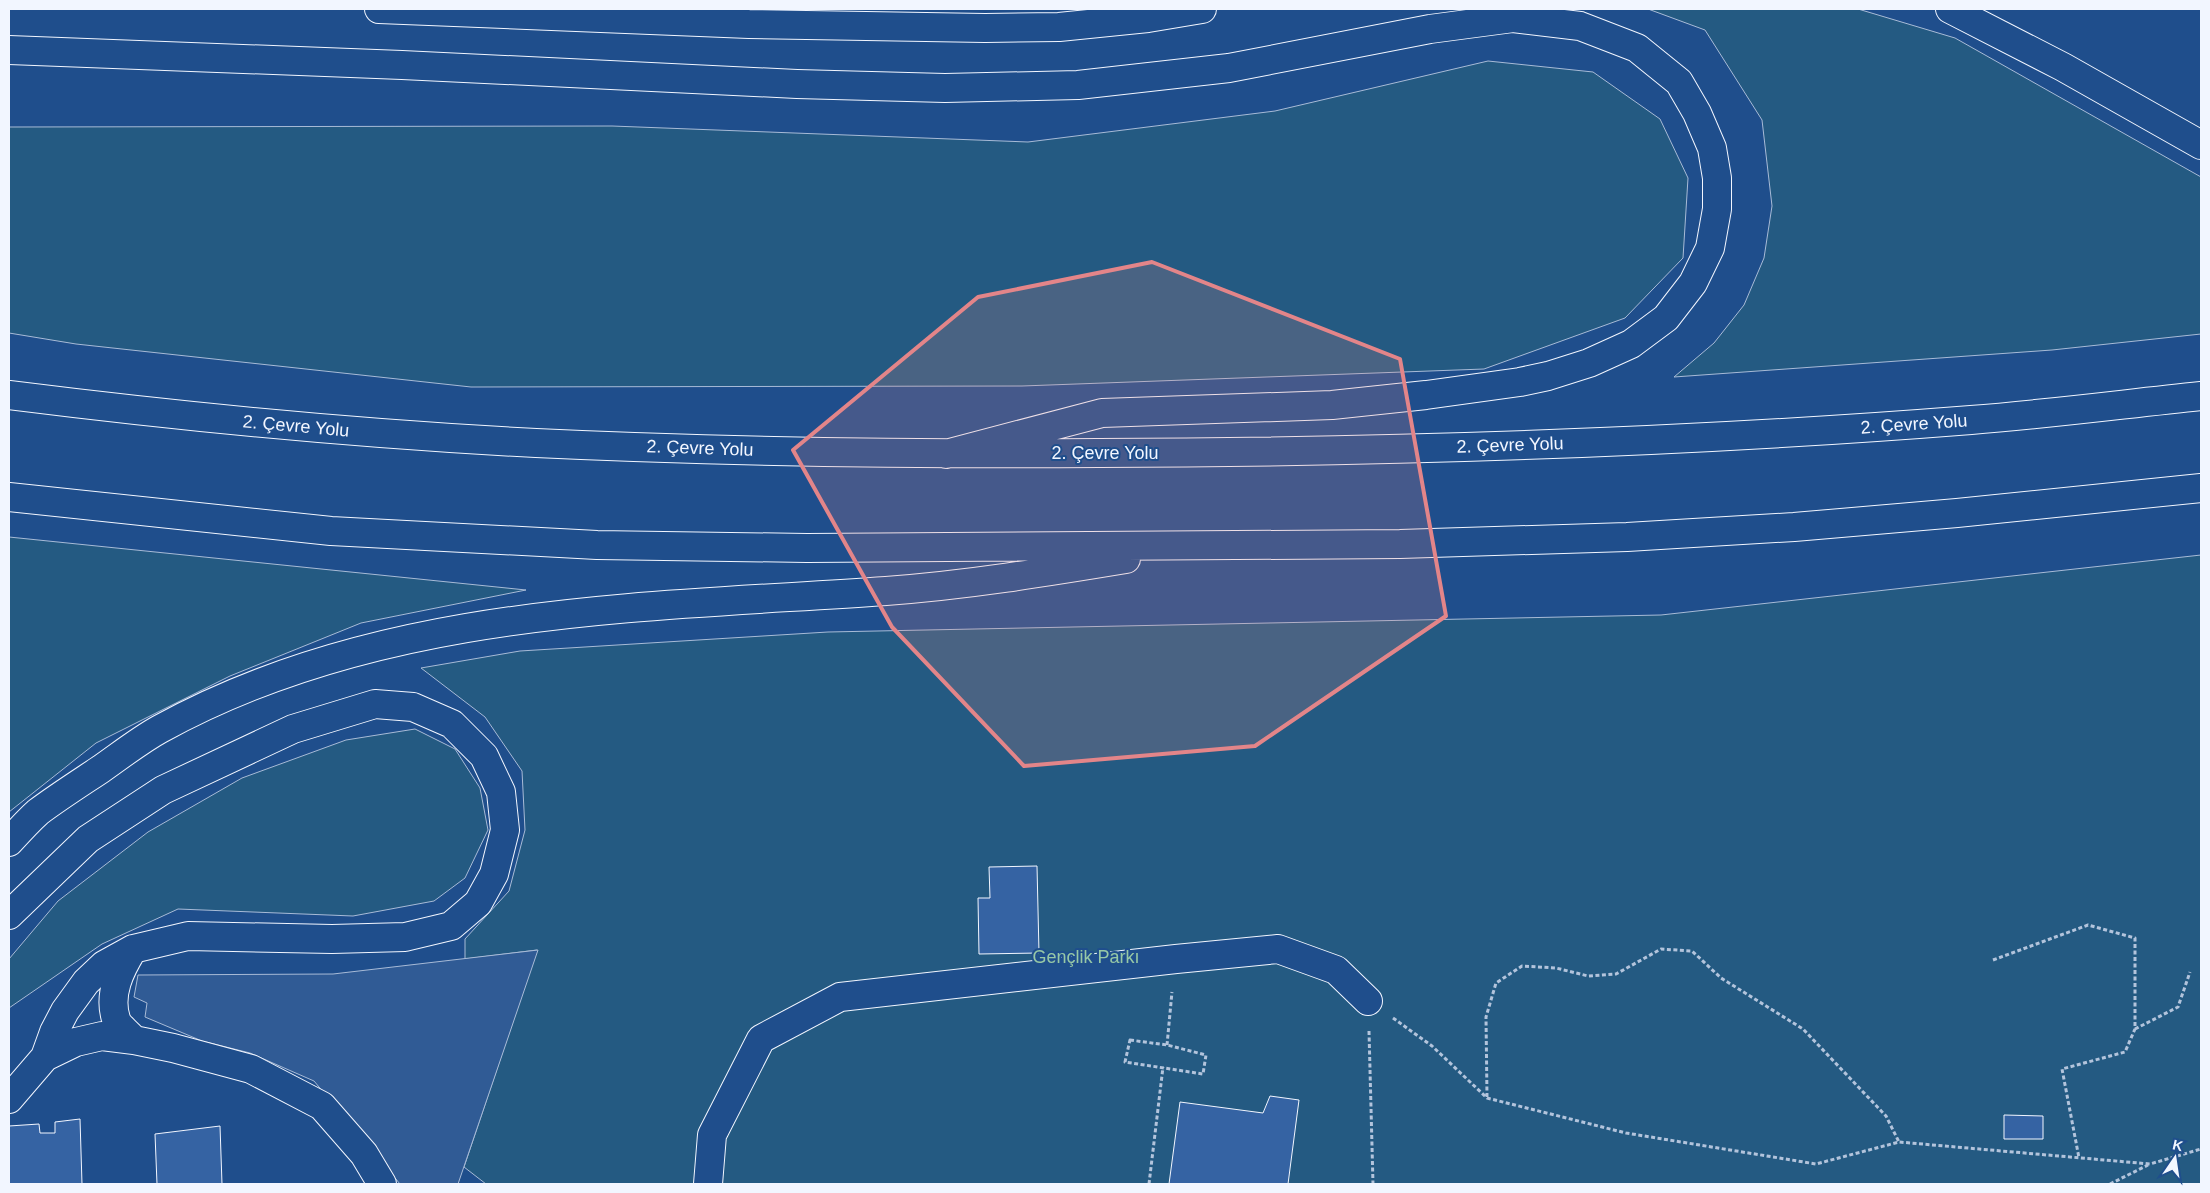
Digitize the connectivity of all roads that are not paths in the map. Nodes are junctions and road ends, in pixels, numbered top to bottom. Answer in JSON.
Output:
{"nodes":[{"id":1,"x":379,"y":9,"type":"edge"},
{"id":2,"x":1202,"y":9,"type":"edge"},
{"id":3,"x":1950,"y":9,"type":"edge"},
{"id":4,"x":9,"y":50,"type":"edge"},
{"id":5,"x":2201,"y":146,"type":"edge"},
{"id":6,"x":9,"y":395,"type":"edge"},
{"id":7,"x":2201,"y":396,"type":"edge"},
{"id":8,"x":946,"y":454,"type":"junction"},
{"id":9,"x":2201,"y":488,"type":"edge"},
{"id":10,"x":9,"y":497,"type":"edge"},
{"id":11,"x":1219,"y":545,"type":"junction"},
{"id":12,"x":9,"y":842,"type":"edge"},
{"id":13,"x":9,"y":916,"type":"edge"},
{"id":14,"x":133,"y":949,"type":"junction"},
{"id":15,"x":1368,"y":1001,"type":"road end"},
{"id":16,"x":134,"y":1040,"type":"junction"},
{"id":17,"x":45,"y":1058,"type":"junction"},
{"id":18,"x":9,"y":1099,"type":"edge"},
{"id":19,"x":382,"y":1184,"type":"edge"},
{"id":20,"x":708,"y":1184,"type":"edge"}],
"edges":[{"from":1,"to":2,"type":"main road"},
{"from":3,"to":5,"type":"main road"},
{"from":4,"to":8,"type":"main road"},
{"from":6,"to":8,"type":"main road","name":"2. Çevre Yolu"},
{"from":7,"to":8,"type":"main road","name":"2. Çevre Yolu"},
{"from":9,"to":11,"type":"main road"},
{"from":10,"to":11,"type":"main road"},
{"from":11,"to":12,"type":"main road"},
{"from":13,"to":14,"type":"main road"},
{"from":14,"to":16,"type":"main road"},
{"from":14,"to":17,"type":"main road"},
{"from":15,"to":20,"type":"main road"},
{"from":16,"to":17,"type":"main road"},
{"from":16,"to":19,"type":"main road"},
{"from":17,"to":18,"type":"main road"}]}
